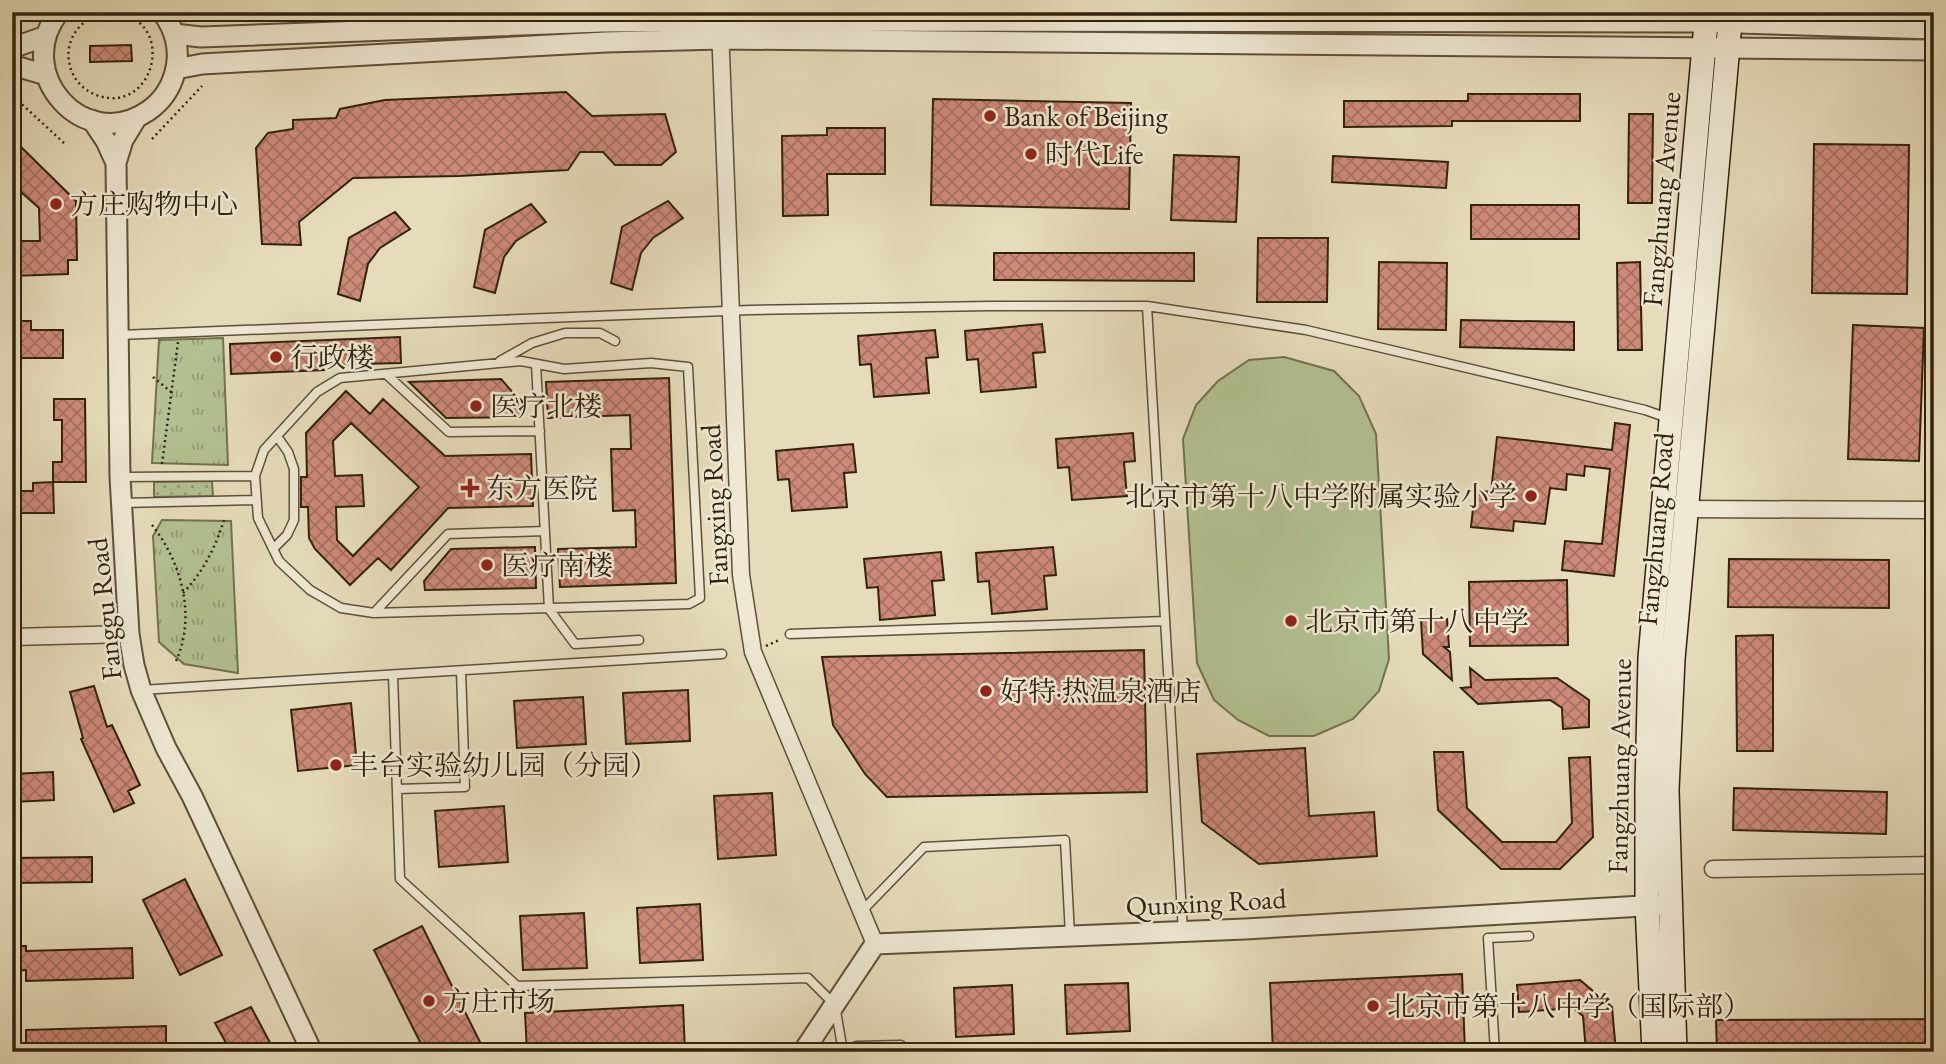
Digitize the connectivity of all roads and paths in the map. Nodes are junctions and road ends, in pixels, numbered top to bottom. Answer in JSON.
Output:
{"nodes":[{"id":1,"x":59,"y":12,"type":"edge"},
{"id":2,"x":109,"y":12,"type":"edge"},
{"id":3,"x":162,"y":12,"type":"edge"},
{"id":4,"x":1467,"y":17,"type":"edge"},
{"id":5,"x":1706,"y":17,"type":"edge"},
{"id":6,"x":1730,"y":18,"type":"edge"},
{"id":7,"x":720,"y":24,"type":"edge"},
{"id":8,"x":1934,"y":29,"type":"edge"},
{"id":9,"x":174,"y":34,"type":"junction"},
{"id":10,"x":46,"y":36,"type":"junction"},
{"id":11,"x":1704,"y":47,"type":"junction"},
{"id":12,"x":1727,"y":47,"type":"junction"},
{"id":13,"x":12,"y":48,"type":"edge"},
{"id":14,"x":1934,"y":50,"type":"edge"},
{"id":15,"x":12,"y":65,"type":"edge"},
{"id":16,"x":176,"y":69,"type":"junction"},
{"id":17,"x":46,"y":75,"type":"junction"},
{"id":18,"x":202,"y":86,"type":"dead end"},
{"id":19,"x":14,"y":97,"type":"dead end"},
{"id":20,"x":137,"y":117,"type":"junction"},
{"id":21,"x":92,"y":120,"type":"junction"},
{"id":22,"x":152,"y":139,"type":"dead end"},
{"id":23,"x":65,"y":144,"type":"dead end"},
{"id":24,"x":116,"y":163,"type":"junction"},
{"id":25,"x":1147,"y":306,"type":"junction"},
{"id":26,"x":733,"y":311,"type":"junction"},
{"id":27,"x":117,"y":335,"type":"junction"},
{"id":28,"x":178,"y":337,"type":"dead end"},
{"id":29,"x":615,"y":341,"type":"dead end"},
{"id":30,"x":498,"y":362,"type":"junction"},
{"id":31,"x":536,"y":364,"type":"junction"},
{"id":32,"x":386,"y":374,"type":"junction"},
{"id":33,"x":153,"y":377,"type":"dead end"},
{"id":34,"x":171,"y":392,"type":"junction"},
{"id":35,"x":1671,"y":419,"type":"junction"},
{"id":36,"x":540,"y":431,"type":"junction"},
{"id":37,"x":277,"y":436,"type":"junction"},
{"id":38,"x":161,"y":467,"type":"dead end"},
{"id":39,"x":255,"y":476,"type":"junction"},
{"id":40,"x":120,"y":477,"type":"junction"},
{"id":41,"x":256,"y":500,"type":"junction"},
{"id":42,"x":121,"y":503,"type":"junction"},
{"id":43,"x":1687,"y":509,"type":"junction"},
{"id":44,"x":1934,"y":510,"type":"edge"},
{"id":45,"x":225,"y":517,"type":"dead end"},
{"id":46,"x":152,"y":524,"type":"dead end"},
{"id":47,"x":545,"y":531,"type":"junction"},
{"id":48,"x":273,"y":549,"type":"junction"},
{"id":49,"x":183,"y":593,"type":"junction"},
{"id":50,"x":549,"y":610,"type":"junction"},
{"id":51,"x":374,"y":613,"type":"junction"},
{"id":52,"x":1165,"y":621,"type":"junction"},
{"id":53,"x":129,"y":634,"type":"junction"},
{"id":54,"x":790,"y":634,"type":"joint"},
{"id":55,"x":12,"y":636,"type":"edge"},
{"id":56,"x":639,"y":640,"type":"dead end"},
{"id":57,"x":753,"y":652,"type":"junction"},
{"id":58,"x":722,"y":654,"type":"dead end"},
{"id":59,"x":175,"y":663,"type":"dead end"},
{"id":60,"x":461,"y":671,"type":"junction"},
{"id":61,"x":393,"y":675,"type":"junction"},
{"id":62,"x":141,"y":690,"type":"junction"},
{"id":63,"x":397,"y":789,"type":"junction"},
{"id":64,"x":1934,"y":865,"type":"edge"},
{"id":65,"x":1713,"y":869,"type":"dead end"},
{"id":66,"x":1658,"y":906,"type":"junction"},
{"id":67,"x":861,"y":912,"type":"junction"},
{"id":68,"x":1182,"y":932,"type":"junction"},
{"id":69,"x":1070,"y":936,"type":"junction"},
{"id":70,"x":1529,"y":936,"type":"dead end"},
{"id":71,"x":875,"y":944,"type":"junction"},
{"id":72,"x":835,"y":1005,"type":"junction"},
{"id":73,"x":843,"y":1051,"type":"edge"},
{"id":74,"x":312,"y":1052,"type":"edge"},
{"id":75,"x":803,"y":1052,"type":"edge"},
{"id":76,"x":905,"y":1052,"type":"edge"},
{"id":77,"x":1495,"y":1052,"type":"edge"},
{"id":78,"x":1654,"y":1052,"type":"edge"},
{"id":79,"x":1675,"y":1052,"type":"edge"}],
"edges":[{"from":1,"to":10,"type":"street"},
{"from":2,"to":2,"type":"path"},
{"from":3,"to":9,"type":"street"},
{"from":4,"to":5,"type":"street"},
{"from":4,"to":7,"type":"street"},
{"from":5,"to":6,"type":"street"},
{"from":5,"to":11,"type":"main road","name":"Fangzhuang Avenue"},
{"from":6,"to":8,"type":"street"},
{"from":6,"to":12,"type":"main road","name":"Fangzhuang Road"},
{"from":7,"to":9,"type":"street"},
{"from":7,"to":11,"type":"street"},
{"from":7,"to":16,"type":"street"},
{"from":7,"to":26,"type":"street","name":"Fangxing Road"},
{"from":9,"to":16,"type":"street"},
{"from":10,"to":13,"type":"street"},
{"from":10,"to":17,"type":"street"},
{"from":11,"to":12,"type":"street"},
{"from":11,"to":35,"type":"main road","name":"Fangzhuang Avenue"},
{"from":12,"to":14,"type":"street"},
{"from":12,"to":43,"type":"main road","name":"Fangzhuang Road"},
{"from":15,"to":17,"type":"street"},
{"from":16,"to":20,"type":"street"},
{"from":17,"to":21,"type":"street"},
{"from":18,"to":22,"type":"path"},
{"from":19,"to":23,"type":"path"},
{"from":20,"to":21,"type":"street"},
{"from":20,"to":24,"type":"street"},
{"from":21,"to":24,"type":"street"},
{"from":24,"to":27,"type":"street","name":"Fanggu Road"},
{"from":25,"to":26,"type":"lane"},
{"from":25,"to":35,"type":"lane"},
{"from":25,"to":52,"type":"lane"},
{"from":26,"to":27,"type":"lane"},
{"from":26,"to":57,"type":"street","name":"Fangxing Road"},
{"from":27,"to":40,"type":"street","name":"Fanggu Road"},
{"from":28,"to":34,"type":"path"},
{"from":29,"to":30,"type":"lane"},
{"from":30,"to":31,"type":"lane"},
{"from":30,"to":32,"type":"lane"},
{"from":31,"to":36,"type":"lane"},
{"from":31,"to":50,"type":"lane"},
{"from":32,"to":36,"type":"lane"},
{"from":32,"to":37,"type":"lane"},
{"from":33,"to":34,"type":"path"},
{"from":34,"to":38,"type":"path"},
{"from":35,"to":66,"type":"main road","name":"Fangzhuang Avenue"},
{"from":36,"to":47,"type":"lane"},
{"from":37,"to":39,"type":"lane"},
{"from":37,"to":48,"type":"lane"},
{"from":39,"to":40,"type":"lane"},
{"from":39,"to":41,"type":"lane"},
{"from":40,"to":42,"type":"street","name":"Fanggu Road"},
{"from":41,"to":42,"type":"lane"},
{"from":41,"to":48,"type":"lane"},
{"from":42,"to":53,"type":"street","name":"Fanggu Road"},
{"from":43,"to":44,"type":"street"},
{"from":43,"to":66,"type":"main road","name":"Fangzhuang Road"},
{"from":45,"to":49,"type":"path"},
{"from":46,"to":49,"type":"path"},
{"from":47,"to":50,"type":"lane"},
{"from":47,"to":51,"type":"lane"},
{"from":48,"to":51,"type":"lane"},
{"from":49,"to":59,"type":"path"},
{"from":50,"to":51,"type":"lane"},
{"from":50,"to":56,"type":"lane"},
{"from":52,"to":54,"type":"lane"},
{"from":52,"to":68,"type":"lane"},
{"from":53,"to":55,"type":"street"},
{"from":53,"to":62,"type":"street","name":"Fanggu Road"},
{"from":54,"to":57,"type":"path"},
{"from":57,"to":67,"type":"street","name":"Fangxing Road"},
{"from":58,"to":60,"type":"lane"},
{"from":60,"to":61,"type":"lane"},
{"from":60,"to":63,"type":"lane"},
{"from":61,"to":62,"type":"lane"},
{"from":61,"to":63,"type":"lane"},
{"from":62,"to":74,"type":"street","name":"Fanggu Road"},
{"from":63,"to":72,"type":"lane"},
{"from":64,"to":65,"type":"street"},
{"from":66,"to":68,"type":"street","name":"Qunxing Road"},
{"from":66,"to":78,"type":"main road","name":"Fangzhuang Avenue"},
{"from":66,"to":79,"type":"main road","name":"Fangzhuang Road"},
{"from":67,"to":69,"type":"lane"},
{"from":67,"to":71,"type":"street","name":"Fangxing Road"},
{"from":68,"to":69,"type":"street","name":"Qunxing Road"},
{"from":69,"to":71,"type":"street","name":"Qunxing Road"},
{"from":70,"to":77,"type":"lane"},
{"from":71,"to":72,"type":"street"},
{"from":72,"to":73,"type":"lane"},
{"from":72,"to":75,"type":"street"},
{"from":73,"to":76,"type":"lane"}]}
